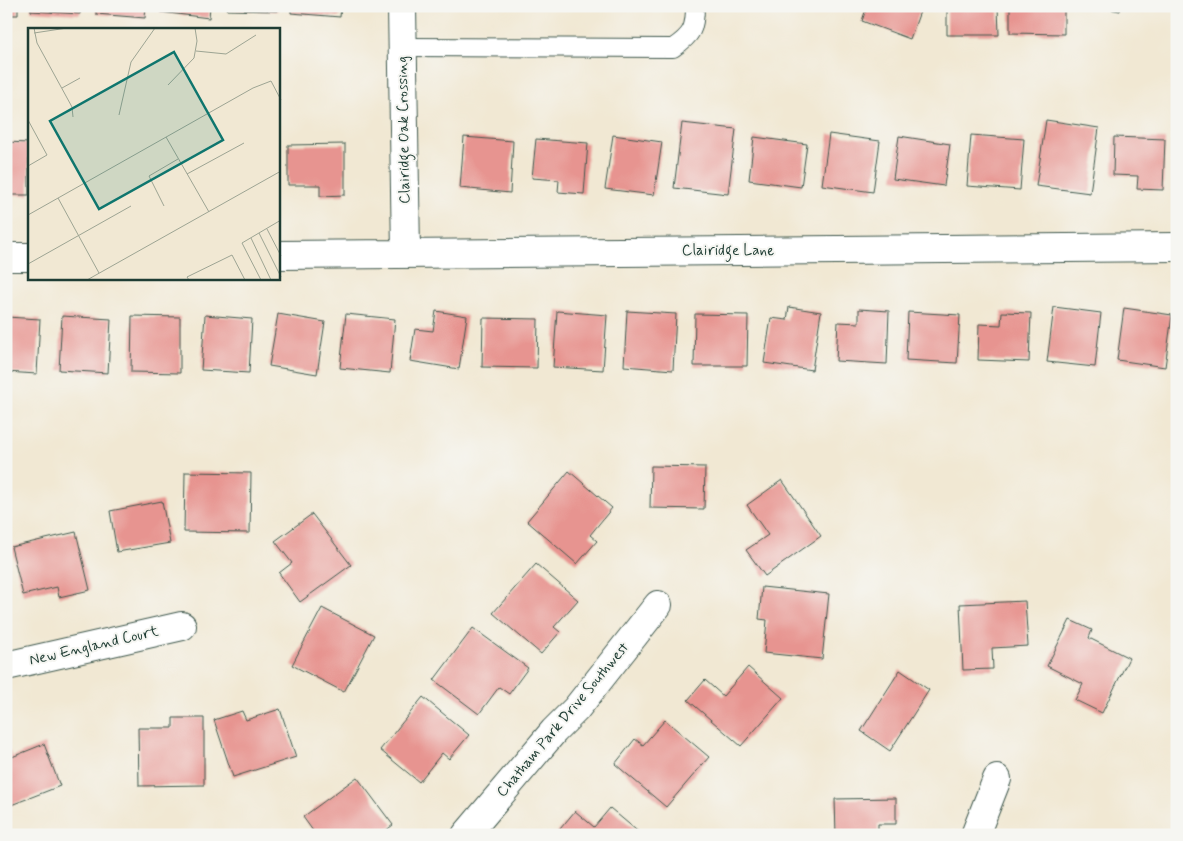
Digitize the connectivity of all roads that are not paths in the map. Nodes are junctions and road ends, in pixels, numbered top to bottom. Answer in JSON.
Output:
{"nodes":[{"id":1,"x":402,"y":6,"type":"edge"},
{"id":2,"x":695,"y":6,"type":"edge"},
{"id":3,"x":403,"y":47,"type":"junction"},
{"id":4,"x":1177,"y":247,"type":"edge"},
{"id":5,"x":280,"y":254,"type":"edge"},
{"id":6,"x":406,"y":254,"type":"junction"},
{"id":7,"x":28,"y":256,"type":"edge"},
{"id":8,"x":6,"y":257,"type":"edge"},
{"id":9,"x":658,"y":605,"type":"dead end"},
{"id":10,"x":182,"y":626,"type":"dead end"},
{"id":11,"x":6,"y":666,"type":"edge"},
{"id":12,"x":997,"y":779,"type":"dead end"},
{"id":13,"x":466,"y":835,"type":"edge"},
{"id":14,"x":975,"y":835,"type":"edge"}],
"edges":[{"from":1,"to":3,"type":"street","name":"Clairidge Oak Crossing"},
{"from":2,"to":3,"type":"lane"},
{"from":3,"to":6,"type":"street","name":"Clairidge Oak Crossing"},
{"from":4,"to":6,"type":"street","name":"Clairidge Lane"},
{"from":5,"to":6,"type":"street","name":"Clairidge Lane"},
{"from":7,"to":8,"type":"street"},
{"from":9,"to":13,"type":"street","name":"Chatham Park Drive Southwest"},
{"from":10,"to":11,"type":"street","name":"New England Court"},
{"from":12,"to":14,"type":"street"}]}
